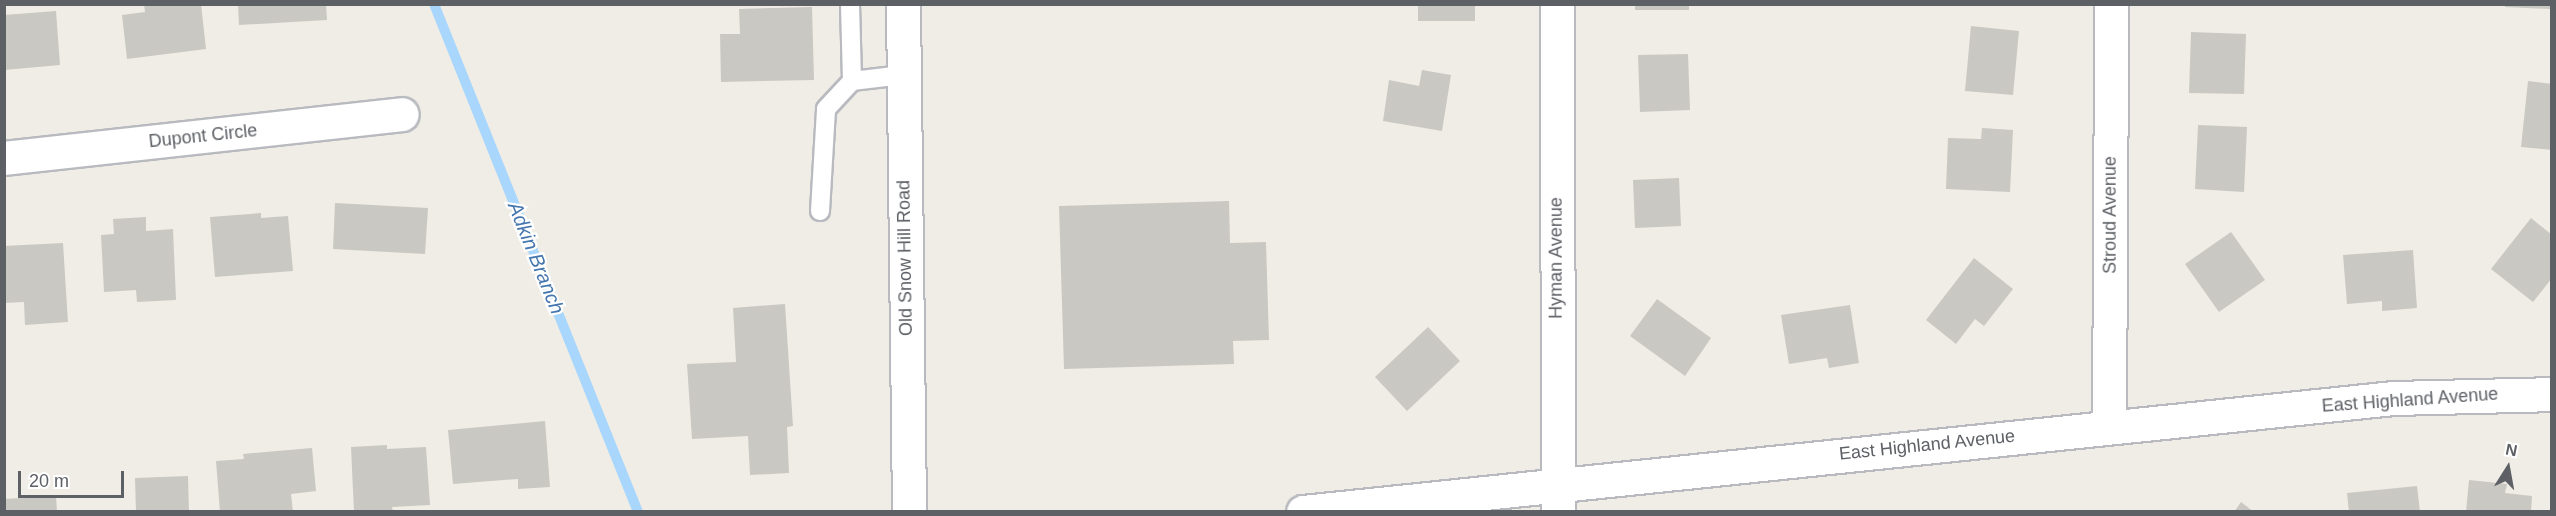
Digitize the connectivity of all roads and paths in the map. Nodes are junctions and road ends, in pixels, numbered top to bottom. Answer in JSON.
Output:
{"nodes":[{"id":1,"x":850,"y":4,"type":"edge"},
{"id":2,"x":903,"y":4,"type":"edge"},
{"id":3,"x":1557,"y":4,"type":"edge"},
{"id":4,"x":2111,"y":4,"type":"edge"},
{"id":5,"x":903,"y":75,"type":"junction"},
{"id":6,"x":852,"y":81,"type":"junction"},
{"id":7,"x":402,"y":114,"type":"dead end"},
{"id":8,"x":4,"y":158,"type":"edge"},
{"id":9,"x":820,"y":211,"type":"dead end"},
{"id":10,"x":2552,"y":394,"type":"edge"},
{"id":11,"x":2109,"y":426,"type":"junction"},
{"id":12,"x":1557,"y":498,"type":"edge"},
{"id":13,"x":909,"y":512,"type":"edge"},
{"id":14,"x":1303,"y":512,"type":"edge"}],
"edges":[{"from":1,"to":6,"type":"lane"},
{"from":2,"to":5,"type":"street","name":"Old Snow Hill Road"},
{"from":3,"to":12,"type":"street","name":"Hyman Avenue"},
{"from":4,"to":11,"type":"street","name":"Stroud Avenue"},
{"from":5,"to":6,"type":"lane"},
{"from":5,"to":13,"type":"street","name":"Old Snow Hill Road"},
{"from":6,"to":9,"type":"lane"},
{"from":7,"to":8,"type":"street","name":"Dupont Circle"},
{"from":10,"to":11,"type":"street","name":"East Highland Avenue"},
{"from":11,"to":12,"type":"street","name":"East Highland Avenue"},
{"from":12,"to":14,"type":"street","name":"East Highland Avenue"}]}
